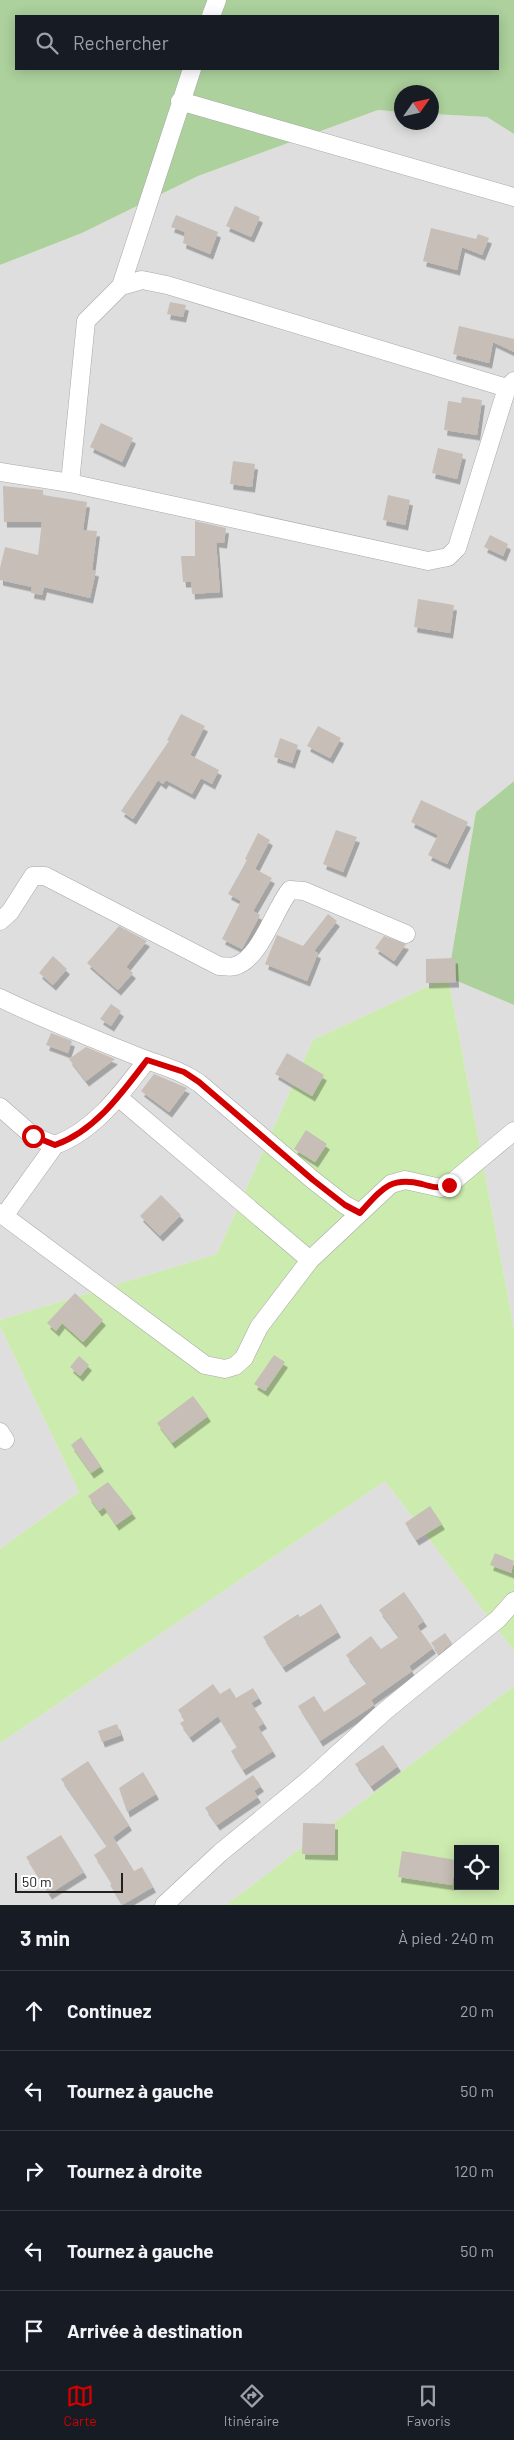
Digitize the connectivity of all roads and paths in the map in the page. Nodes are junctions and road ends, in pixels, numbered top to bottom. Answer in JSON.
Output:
{"nodes":[{"id":1,"x":217,"y":0,"type":"edge"},
{"id":2,"x":211,"y":15,"type":"edge"},
{"id":3,"x":192,"y":70,"type":"edge"},
{"id":4,"x":180,"y":101,"type":"junction"},
{"id":5,"x":514,"y":198,"type":"edge"},
{"id":6,"x":122,"y":286,"type":"junction"},
{"id":7,"x":510,"y":385,"type":"edge"},
{"id":8,"x":0,"y":472,"type":"edge"},
{"id":9,"x":70,"y":483,"type":"junction"},
{"id":10,"x":0,"y":921,"type":"edge"},
{"id":11,"x":406,"y":934,"type":"dead end"},
{"id":12,"x":0,"y":998,"type":"edge"},
{"id":13,"x":147,"y":1060,"type":"junction"},
{"id":14,"x":118,"y":1097,"type":"junction"},
{"id":15,"x":0,"y":1106,"type":"edge"},
{"id":16,"x":514,"y":1131,"type":"edge"},
{"id":17,"x":55,"y":1145,"type":"junction"},
{"id":18,"x":360,"y":1213,"type":"junction"},
{"id":19,"x":2,"y":1215,"type":"edge"},
{"id":20,"x":310,"y":1260,"type":"junction"},
{"id":21,"x":514,"y":1601,"type":"edge"},
{"id":22,"x":164,"y":1905,"type":"edge"}],
"edges":[{"from":1,"to":2,"type":"street"},
{"from":3,"to":4,"type":"street"},
{"from":4,"to":5,"type":"street"},
{"from":4,"to":6,"type":"street"},
{"from":6,"to":7,"type":"street"},
{"from":6,"to":9,"type":"street"},
{"from":7,"to":9,"type":"street"},
{"from":8,"to":9,"type":"street"},
{"from":10,"to":11,"type":"street"},
{"from":12,"to":13,"type":"street"},
{"from":13,"to":14,"type":"street"},
{"from":13,"to":18,"type":"street"},
{"from":14,"to":17,"type":"street"},
{"from":14,"to":20,"type":"street"},
{"from":15,"to":17,"type":"street"},
{"from":16,"to":18,"type":"street"},
{"from":17,"to":19,"type":"street"},
{"from":18,"to":20,"type":"street"},
{"from":19,"to":20,"type":"street"},
{"from":21,"to":22,"type":"street"}]}
